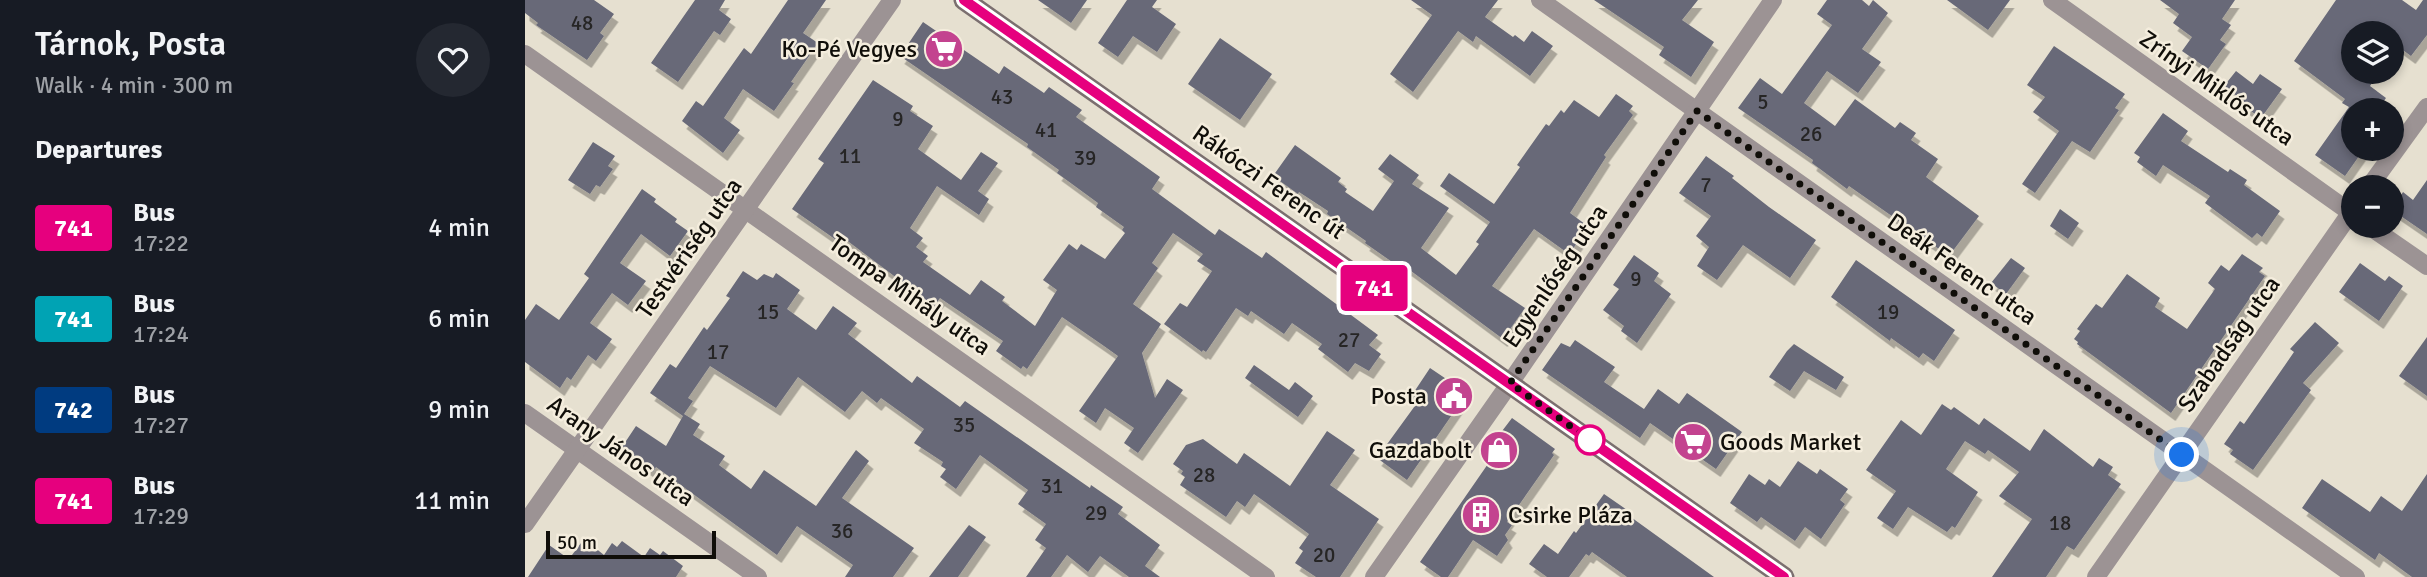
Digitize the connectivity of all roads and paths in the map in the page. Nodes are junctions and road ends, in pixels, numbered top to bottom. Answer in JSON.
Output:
{"nodes":[{"id":1,"x":892,"y":0,"type":"edge"},
{"id":2,"x":964,"y":0,"type":"edge"},
{"id":3,"x":1540,"y":0,"type":"edge"},
{"id":4,"x":1773,"y":0,"type":"edge"},
{"id":5,"x":2052,"y":0,"type":"edge"},
{"id":6,"x":525,"y":54,"type":"edge"},
{"id":7,"x":2427,"y":107,"type":"edge"},
{"id":8,"x":1697,"y":111,"type":"junction"},
{"id":9,"x":2378,"y":175,"type":"edge"},
{"id":10,"x":2341,"y":204,"type":"edge"},
{"id":11,"x":746,"y":209,"type":"junction"},
{"id":12,"x":2341,"y":229,"type":"edge"},
{"id":13,"x":2386,"y":238,"type":"edge"},
{"id":14,"x":2427,"y":266,"type":"edge"},
{"id":15,"x":1510,"y":383,"type":"junction"},
{"id":16,"x":525,"y":413,"type":"edge"},
{"id":17,"x":578,"y":450,"type":"junction"},
{"id":18,"x":2182,"y":455,"type":"junction"},
{"id":19,"x":525,"y":524,"type":"edge"},
{"id":20,"x":758,"y":577,"type":"edge"},
{"id":21,"x":1266,"y":577,"type":"edge"},
{"id":22,"x":1374,"y":577,"type":"edge"},
{"id":23,"x":1784,"y":577,"type":"edge"},
{"id":24,"x":2096,"y":577,"type":"edge"},
{"id":25,"x":2356,"y":577,"type":"edge"}],
"edges":[{"from":1,"to":11,"type":"street","name":"Testvériség utca"},
{"from":2,"to":15,"type":"street","name":"Rákóczi Ferenc út"},
{"from":3,"to":8,"type":"street","name":"Deák Ferenc utca"},
{"from":4,"to":8,"type":"street","name":"Egyenlőség utca"},
{"from":5,"to":10,"type":"street","name":"Zrínyi Miklós utca"},
{"from":6,"to":11,"type":"street","name":"Tompa Mihály utca"},
{"from":7,"to":9,"type":"street"},
{"from":8,"to":15,"type":"street","name":"Egyenlőség utca"},
{"from":8,"to":18,"type":"street","name":"Deák Ferenc utca"},
{"from":11,"to":17,"type":"street","name":"Testvériség utca"},
{"from":11,"to":21,"type":"street","name":"Tompa Mihály utca"},
{"from":12,"to":18,"type":"street","name":"Szabadság utca"},
{"from":13,"to":14,"type":"street"},
{"from":15,"to":22,"type":"street","name":"Egyenlőség utca"},
{"from":15,"to":23,"type":"street","name":"Rákóczi Ferenc út"},
{"from":16,"to":17,"type":"street","name":"Arany János utca"},
{"from":17,"to":19,"type":"street","name":"Testvériség utca"},
{"from":17,"to":20,"type":"street","name":"Arany János utca"},
{"from":18,"to":24,"type":"street","name":"Szabadság utca"},
{"from":18,"to":25,"type":"street","name":"Deák Ferenc utca"}]}
